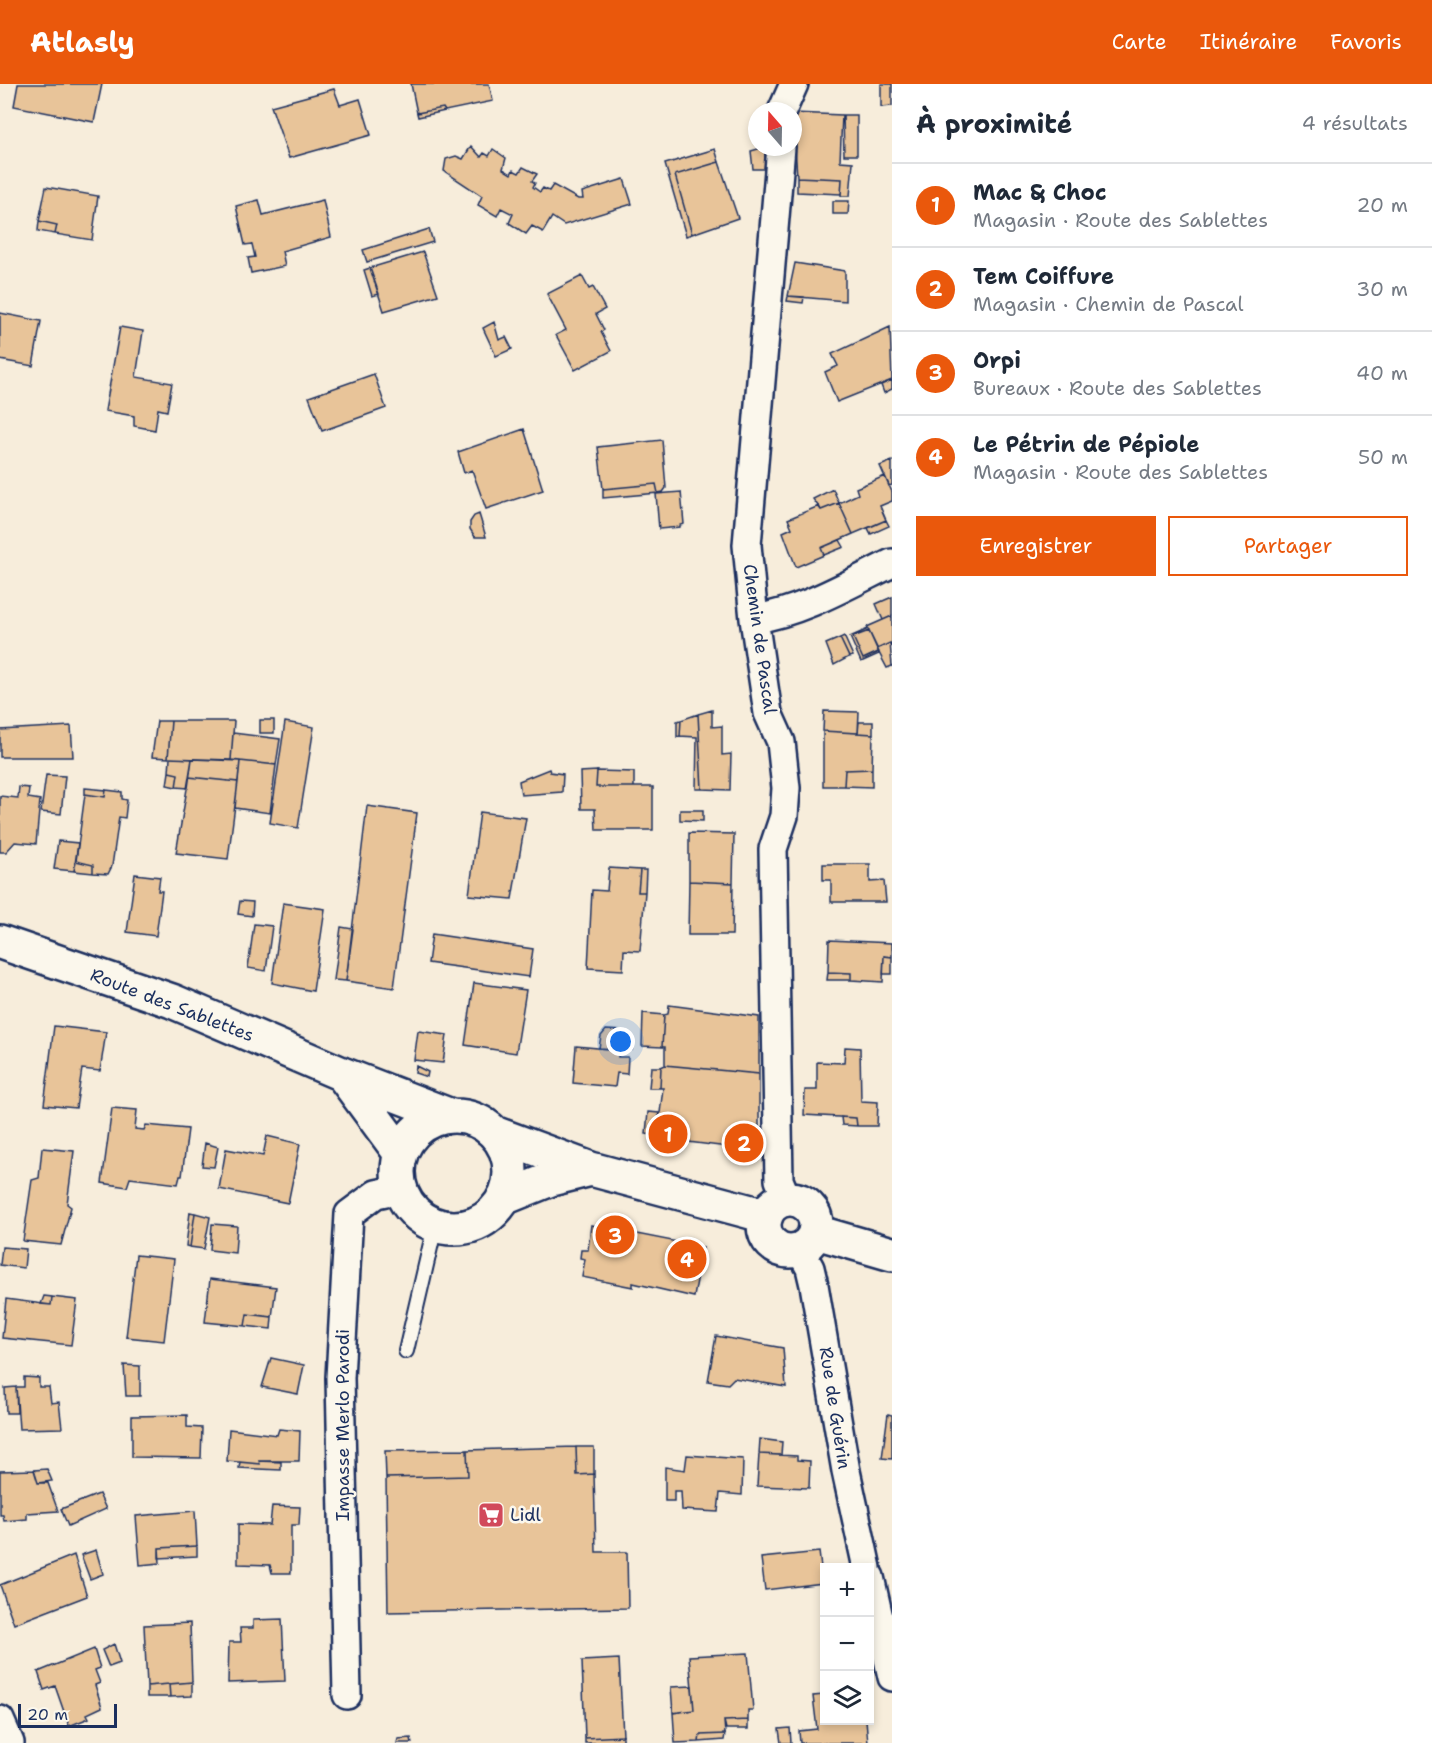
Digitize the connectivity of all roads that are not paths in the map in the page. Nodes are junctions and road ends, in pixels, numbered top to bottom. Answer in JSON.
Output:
{"nodes":[{"id":1,"x":794,"y":84,"type":"edge"},
{"id":2,"x":786,"y":102,"type":"edge"},
{"id":3,"x":780,"y":156,"type":"edge"},
{"id":4,"x":892,"y":563,"type":"edge"},
{"id":5,"x":754,"y":619,"type":"junction"},
{"id":6,"x":0,"y":942,"type":"edge"},
{"id":7,"x":342,"y":1074,"type":"junction"},
{"id":8,"x":451,"y":1116,"type":"junction"},
{"id":9,"x":494,"y":1133,"type":"junction"},
{"id":10,"x":401,"y":1154,"type":"junction"},
{"id":11,"x":591,"y":1169,"type":"junction"},
{"id":12,"x":400,"y":1189,"type":"junction"},
{"id":13,"x":504,"y":1198,"type":"junction"},
{"id":14,"x":776,"y":1208,"type":"junction"},
{"id":15,"x":435,"y":1226,"type":"junction"},
{"id":16,"x":808,"y":1241,"type":"junction"},
{"id":17,"x":892,"y":1254,"type":"edge"},
{"id":18,"x":406,"y":1352,"type":"dead end"},
{"id":19,"x":866,"y":1563,"type":"edge"},
{"id":20,"x":874,"y":1595,"type":"edge"},
{"id":21,"x":892,"y":1677,"type":"edge"},
{"id":22,"x":347,"y":1695,"type":"dead end"},
{"id":23,"x":0,"y":1720,"type":"edge"},
{"id":24,"x":10,"y":1743,"type":"edge"}],
"edges":[{"from":1,"to":2,"type":"street"},
{"from":3,"to":5,"type":"street","name":"Chemin de Pascal"},
{"from":4,"to":5,"type":"street"},
{"from":5,"to":14,"type":"street","name":"Chemin de Pascal"},
{"from":6,"to":7,"type":"main road","name":"Route des Sablettes"},
{"from":7,"to":8,"type":"main road","name":"Route des Sablettes"},
{"from":7,"to":10,"type":"main road"},
{"from":8,"to":9,"type":"main road"},
{"from":8,"to":10,"type":"main road"},
{"from":9,"to":11,"type":"main road"},
{"from":9,"to":13,"type":"main road"},
{"from":10,"to":12,"type":"main road"},
{"from":11,"to":13,"type":"main road"},
{"from":11,"to":14,"type":"main road"},
{"from":12,"to":15,"type":"main road"},
{"from":12,"to":22,"type":"street","name":"Impasse Merlo Parodi"},
{"from":13,"to":15,"type":"main road"},
{"from":14,"to":16,"type":"main road"},
{"from":14,"to":16,"type":"main road"},
{"from":15,"to":18,"type":"lane"},
{"from":16,"to":17,"type":"main road"},
{"from":16,"to":19,"type":"street","name":"Rue de Guérin"},
{"from":20,"to":21,"type":"street"},
{"from":23,"to":24,"type":"street"}]}
